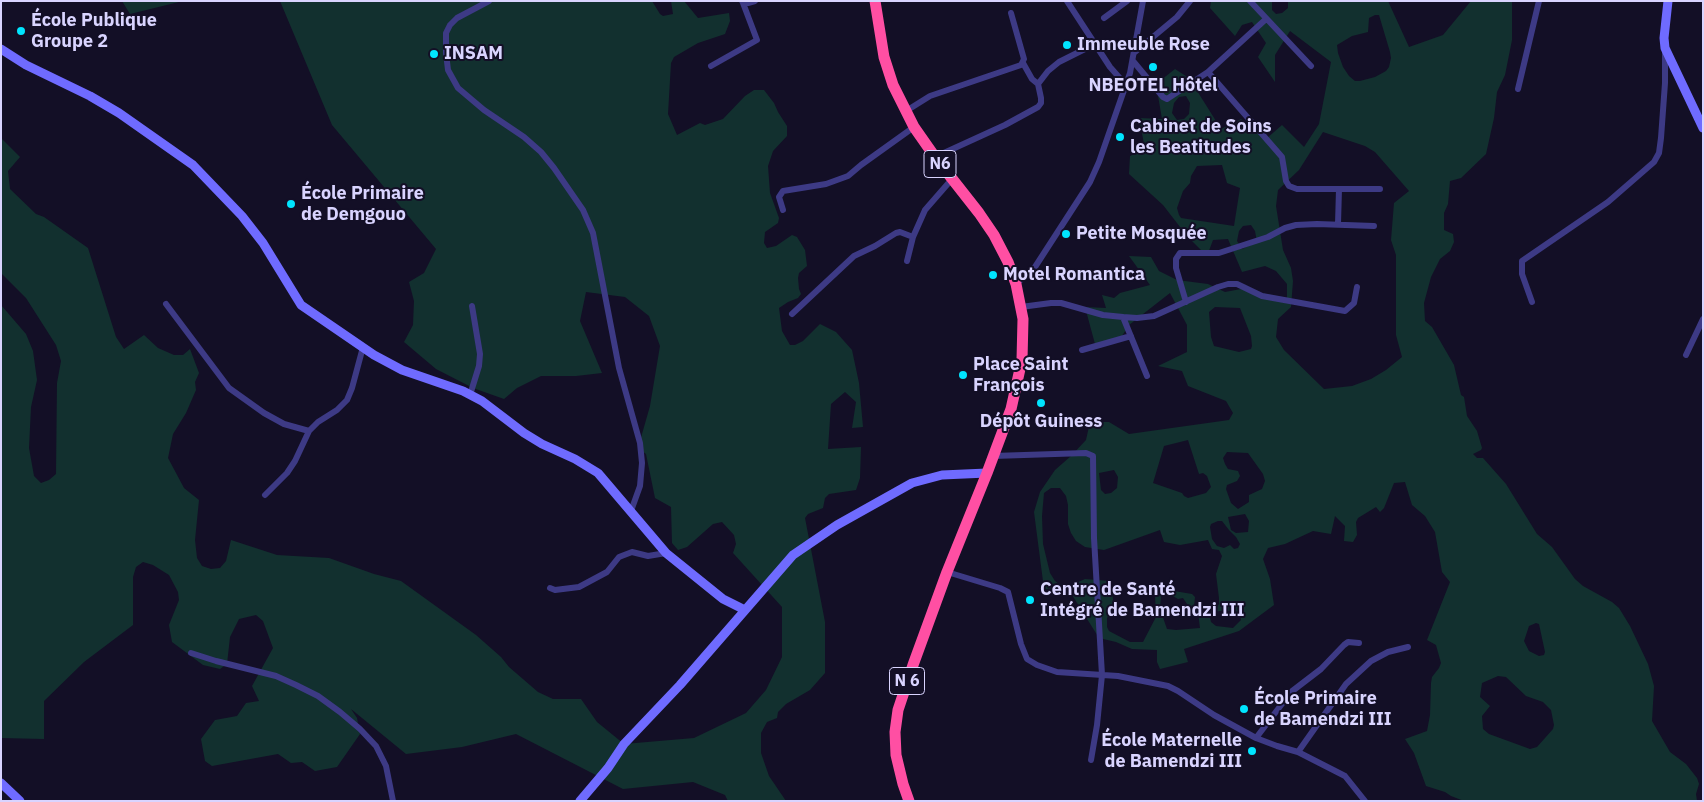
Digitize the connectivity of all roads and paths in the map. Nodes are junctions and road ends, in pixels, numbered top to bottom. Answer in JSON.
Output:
{"nodes":[{"id":1,"x":489,"y":1,"type":"edge"},
{"id":2,"x":756,"y":1,"type":"edge"},
{"id":3,"x":875,"y":1,"type":"edge"},
{"id":4,"x":1067,"y":1,"type":"edge"},
{"id":5,"x":1128,"y":1,"type":"edge"},
{"id":6,"x":1143,"y":1,"type":"edge"},
{"id":7,"x":1190,"y":1,"type":"edge"},
{"id":8,"x":1250,"y":1,"type":"edge"},
{"id":9,"x":1539,"y":1,"type":"edge"},
{"id":10,"x":1668,"y":1,"type":"edge"},
{"id":11,"x":742,"y":2,"type":"edge"},
{"id":12,"x":1011,"y":13,"type":"dead end"},
{"id":13,"x":1104,"y":18,"type":"dead end"},
{"id":14,"x":1266,"y":19,"type":"junction"},
{"id":15,"x":1095,"y":44,"type":"junction"},
{"id":16,"x":1665,"y":48,"type":"junction"},
{"id":17,"x":1,"y":49,"type":"edge"},
{"id":18,"x":1135,"y":52,"type":"junction"},
{"id":19,"x":1133,"y":60,"type":"junction"},
{"id":20,"x":1023,"y":62,"type":"junction"},
{"id":21,"x":710,"y":66,"type":"dead end"},
{"id":22,"x":1311,"y":66,"type":"dead end"},
{"id":23,"x":1208,"y":72,"type":"junction"},
{"id":24,"x":1038,"y":84,"type":"junction"},
{"id":25,"x":1125,"y":84,"type":"junction"},
{"id":26,"x":1518,"y":89,"type":"dead end"},
{"id":27,"x":906,"y":111,"type":"junction"},
{"id":28,"x":914,"y":127,"type":"junction"},
{"id":29,"x":1703,"y":128,"type":"edge"},
{"id":30,"x":935,"y":157,"type":"junction"},
{"id":31,"x":952,"y":179,"type":"junction"},
{"id":32,"x":1340,"y":189,"type":"junction"},
{"id":33,"x":1380,"y":190,"type":"dead end"},
{"id":34,"x":783,"y":210,"type":"dead end"},
{"id":35,"x":1338,"y":224,"type":"junction"},
{"id":36,"x":1374,"y":226,"type":"dead end"},
{"id":37,"x":913,"y":237,"type":"junction"},
{"id":38,"x":907,"y":261,"type":"dead end"},
{"id":39,"x":1016,"y":284,"type":"junction"},
{"id":40,"x":1358,"y":287,"type":"dead end"},
{"id":41,"x":1186,"y":302,"type":"junction"},
{"id":42,"x":1532,"y":302,"type":"dead end"},
{"id":43,"x":166,"y":304,"type":"dead end"},
{"id":44,"x":472,"y":306,"type":"dead end"},
{"id":45,"x":1021,"y":307,"type":"junction"},
{"id":46,"x":792,"y":314,"type":"dead end"},
{"id":47,"x":1123,"y":317,"type":"junction"},
{"id":48,"x":1703,"y":319,"type":"edge"},
{"id":49,"x":1130,"y":336,"type":"junction"},
{"id":50,"x":363,"y":347,"type":"junction"},
{"id":51,"x":1082,"y":350,"type":"dead end"},
{"id":52,"x":1686,"y":355,"type":"dead end"},
{"id":53,"x":1147,"y":376,"type":"dead end"},
{"id":54,"x":470,"y":395,"type":"junction"},
{"id":55,"x":309,"y":432,"type":"junction"},
{"id":56,"x":993,"y":456,"type":"junction"},
{"id":57,"x":987,"y":473,"type":"junction"},
{"id":58,"x":265,"y":495,"type":"dead end"},
{"id":59,"x":631,"y":511,"type":"junction"},
{"id":60,"x":666,"y":553,"type":"junction"},
{"id":61,"x":947,"y":572,"type":"junction"},
{"id":62,"x":550,"y":588,"type":"dead end"},
{"id":63,"x":745,"y":610,"type":"junction"},
{"id":64,"x":1359,"y":642,"type":"dead end"},
{"id":65,"x":1408,"y":648,"type":"dead end"},
{"id":66,"x":192,"y":652,"type":"dead end"},
{"id":67,"x":1102,"y":675,"type":"junction"},
{"id":68,"x":1256,"y":738,"type":"junction"},
{"id":69,"x":1298,"y":752,"type":"junction"},
{"id":70,"x":1091,"y":760,"type":"dead end"},
{"id":71,"x":1,"y":783,"type":"edge"},
{"id":72,"x":908,"y":798,"type":"edge"},
{"id":73,"x":20,"y":801,"type":"edge"},
{"id":74,"x":393,"y":801,"type":"edge"},
{"id":75,"x":580,"y":801,"type":"edge"},
{"id":76,"x":1365,"y":801,"type":"edge"}],
"edges":[{"from":1,"to":59,"type":"street"},
{"from":2,"to":11,"type":"street"},
{"from":3,"to":27,"type":"highway","number":"N6"},
{"from":4,"to":15,"type":"street"},
{"from":5,"to":13,"type":"street"},
{"from":6,"to":18,"type":"street"},
{"from":7,"to":18,"type":"street"},
{"from":8,"to":14,"type":"street"},
{"from":9,"to":26,"type":"street"},
{"from":10,"to":16,"type":"street"},
{"from":11,"to":21,"type":"street"},
{"from":12,"to":20,"type":"street"},
{"from":14,"to":22,"type":"street"},
{"from":14,"to":23,"type":"street"},
{"from":15,"to":24,"type":"street"},
{"from":15,"to":25,"type":"street"},
{"from":16,"to":29,"type":"street"},
{"from":16,"to":42,"type":"street"},
{"from":17,"to":50,"type":"street"},
{"from":18,"to":19,"type":"street"},
{"from":19,"to":23,"type":"street"},
{"from":19,"to":25,"type":"street"},
{"from":20,"to":24,"type":"street"},
{"from":20,"to":27,"type":"street"},
{"from":23,"to":32,"type":"street"},
{"from":24,"to":30,"type":"street"},
{"from":25,"to":39,"type":"street"},
{"from":27,"to":28,"type":"highway","number":"N6"},
{"from":28,"to":30,"type":"highway","number":"N6"},
{"from":28,"to":34,"type":"street"},
{"from":30,"to":31,"type":"highway","number":"N6"},
{"from":31,"to":37,"type":"street"},
{"from":31,"to":39,"type":"highway","number":"N6"},
{"from":32,"to":33,"type":"street"},
{"from":32,"to":35,"type":"street"},
{"from":35,"to":36,"type":"street"},
{"from":35,"to":41,"type":"street"},
{"from":37,"to":38,"type":"street"},
{"from":37,"to":46,"type":"street"},
{"from":39,"to":45,"type":"highway"},
{"from":40,"to":41,"type":"street"},
{"from":41,"to":47,"type":"street"},
{"from":43,"to":55,"type":"street"},
{"from":44,"to":54,"type":"street"},
{"from":45,"to":47,"type":"street"},
{"from":45,"to":56,"type":"highway"},
{"from":47,"to":49,"type":"street"},
{"from":48,"to":52,"type":"street"},
{"from":49,"to":51,"type":"street"},
{"from":49,"to":53,"type":"street"},
{"from":50,"to":54,"type":"street"},
{"from":50,"to":55,"type":"street"},
{"from":54,"to":59,"type":"street"},
{"from":55,"to":58,"type":"street"},
{"from":56,"to":57,"type":"highway"},
{"from":56,"to":67,"type":"street"},
{"from":57,"to":61,"type":"highway"},
{"from":57,"to":63,"type":"street"},
{"from":59,"to":60,"type":"street"},
{"from":60,"to":62,"type":"street"},
{"from":60,"to":63,"type":"street"},
{"from":61,"to":67,"type":"street"},
{"from":61,"to":72,"type":"highway","number":"N 6"},
{"from":63,"to":75,"type":"street"},
{"from":64,"to":68,"type":"street"},
{"from":65,"to":69,"type":"street"},
{"from":66,"to":74,"type":"street"},
{"from":67,"to":68,"type":"street"},
{"from":67,"to":70,"type":"street"},
{"from":68,"to":69,"type":"street"},
{"from":69,"to":76,"type":"street"},
{"from":71,"to":73,"type":"street"}]}
